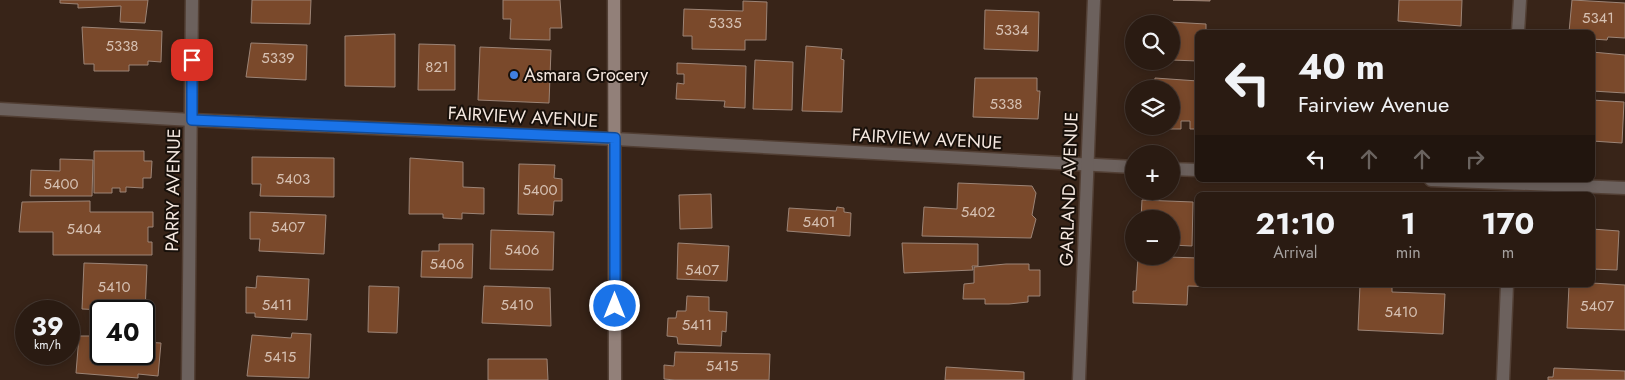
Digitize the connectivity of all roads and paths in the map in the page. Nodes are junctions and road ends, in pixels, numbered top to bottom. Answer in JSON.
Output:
{"nodes":[{"id":1,"x":192,"y":0,"type":"edge"},
{"id":2,"x":614,"y":0,"type":"edge"},
{"id":3,"x":1094,"y":0,"type":"edge"},
{"id":4,"x":1520,"y":0,"type":"edge"},
{"id":5,"x":1518,"y":30,"type":"edge"},
{"id":6,"x":0,"y":110,"type":"edge"},
{"id":7,"x":192,"y":120,"type":"junction"},
{"id":8,"x":615,"y":138,"type":"junction"},
{"id":9,"x":1087,"y":165,"type":"junction"},
{"id":10,"x":1125,"y":167,"type":"edge"},
{"id":11,"x":1180,"y":169,"type":"edge"},
{"id":12,"x":1195,"y":170,"type":"edge"},
{"id":13,"x":1457,"y":182,"type":"edge"},
{"id":14,"x":1511,"y":186,"type":"edge"},
{"id":15,"x":1625,"y":188,"type":"edge"},
{"id":16,"x":1507,"y":287,"type":"edge"},
{"id":17,"x":188,"y":380,"type":"edge"},
{"id":18,"x":615,"y":380,"type":"edge"},
{"id":19,"x":1079,"y":380,"type":"edge"},
{"id":20,"x":1503,"y":380,"type":"edge"}],
"edges":[{"from":1,"to":7,"type":"street","name":"PARRY AVENUE"},
{"from":2,"to":8,"type":"street"},
{"from":3,"to":9,"type":"street","name":"GARLAND AVENUE"},
{"from":4,"to":5,"type":"street"},
{"from":6,"to":7,"type":"street","name":"FAIRVIEW AVENUE"},
{"from":7,"to":8,"type":"street","name":"FAIRVIEW AVENUE"},
{"from":7,"to":17,"type":"street","name":"PARRY AVENUE"},
{"from":8,"to":9,"type":"street","name":"FAIRVIEW AVENUE"},
{"from":8,"to":18,"type":"street"},
{"from":9,"to":10,"type":"street","name":"FAIRVIEW AVENUE"},
{"from":9,"to":19,"type":"street","name":"GARLAND AVENUE"},
{"from":11,"to":12,"type":"street"},
{"from":13,"to":14,"type":"street"},
{"from":14,"to":15,"type":"street"},
{"from":16,"to":20,"type":"street"}]}
